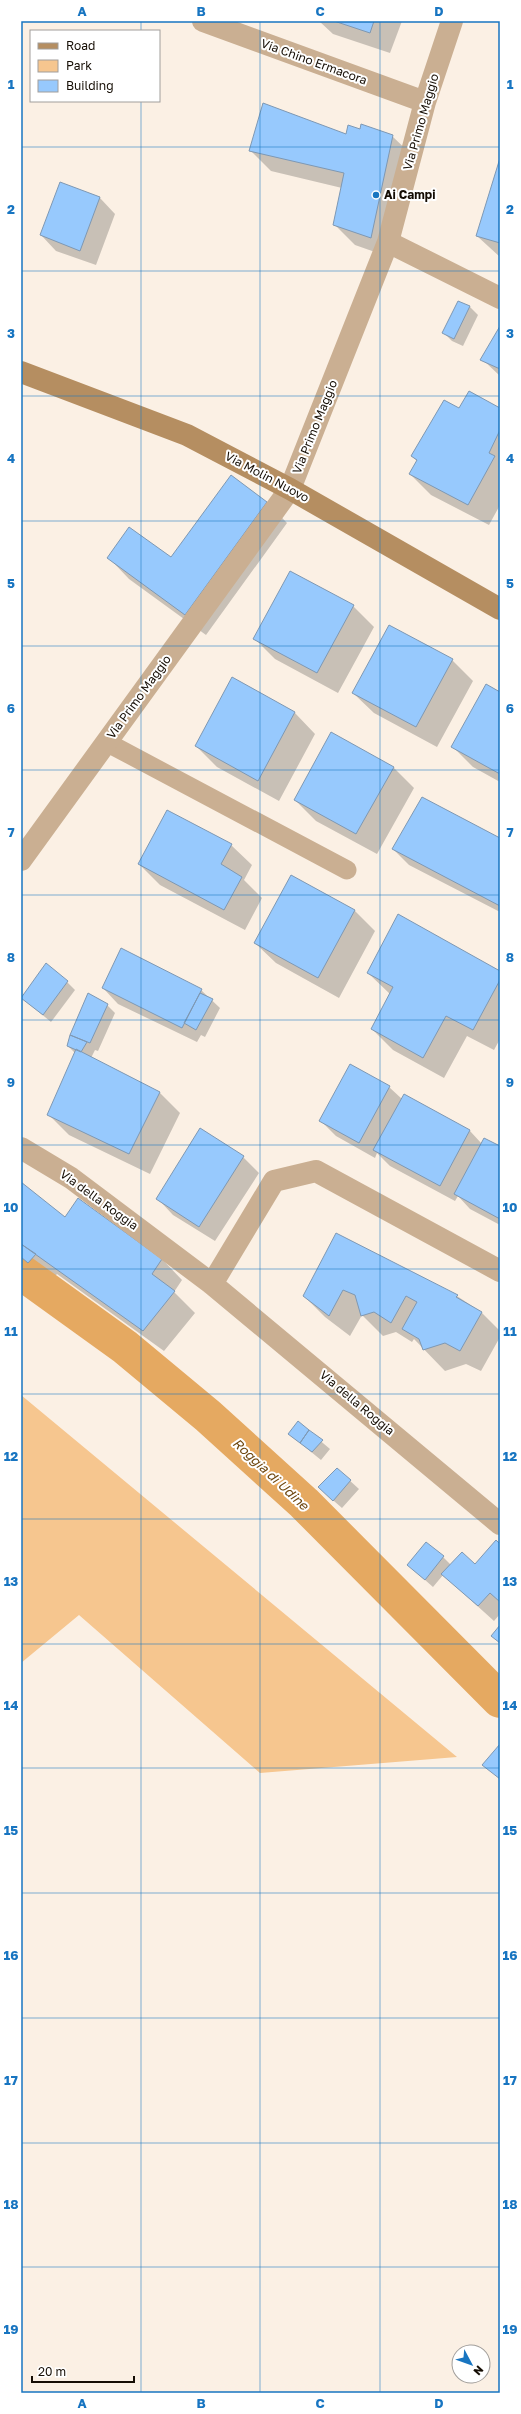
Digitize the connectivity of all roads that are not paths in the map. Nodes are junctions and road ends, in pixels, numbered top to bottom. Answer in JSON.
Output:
{"nodes":[{"id":1,"x":203,"y":21,"type":"edge"},
{"id":2,"x":452,"y":21,"type":"edge"},
{"id":3,"x":425,"y":102,"type":"junction"},
{"id":4,"x":388,"y":242,"type":"junction"},
{"id":5,"x":500,"y":298,"type":"edge"},
{"id":6,"x":21,"y":372,"type":"edge"},
{"id":7,"x":290,"y":489,"type":"junction"},
{"id":8,"x":500,"y":609,"type":"edge"},
{"id":9,"x":106,"y":742,"type":"junction"},
{"id":10,"x":21,"y":860,"type":"edge"},
{"id":11,"x":347,"y":870,"type":"dead end"},
{"id":12,"x":21,"y":1148,"type":"edge"},
{"id":13,"x":500,"y":1271,"type":"edge"},
{"id":14,"x":212,"y":1284,"type":"junction"},
{"id":15,"x":500,"y":1524,"type":"edge"}],
"edges":[{"from":1,"to":3,"type":"street","name":"Via Chino Ermacora"},
{"from":2,"to":3,"type":"street","name":"Via Primo Maggio"},
{"from":3,"to":4,"type":"street","name":"Via Primo Maggio"},
{"from":4,"to":5,"type":"street"},
{"from":4,"to":7,"type":"street","name":"Via Primo Maggio"},
{"from":6,"to":7,"type":"main road","name":"Via Molin Nuovo"},
{"from":7,"to":8,"type":"main road","name":"Via Molin Nuovo"},
{"from":7,"to":9,"type":"street","name":"Via Primo Maggio"},
{"from":9,"to":10,"type":"street","name":"Via Primo Maggio"},
{"from":9,"to":11,"type":"lane"},
{"from":12,"to":14,"type":"street","name":"Via della Roggia"},
{"from":13,"to":14,"type":"street"},
{"from":14,"to":15,"type":"street","name":"Via della Roggia"}]}
